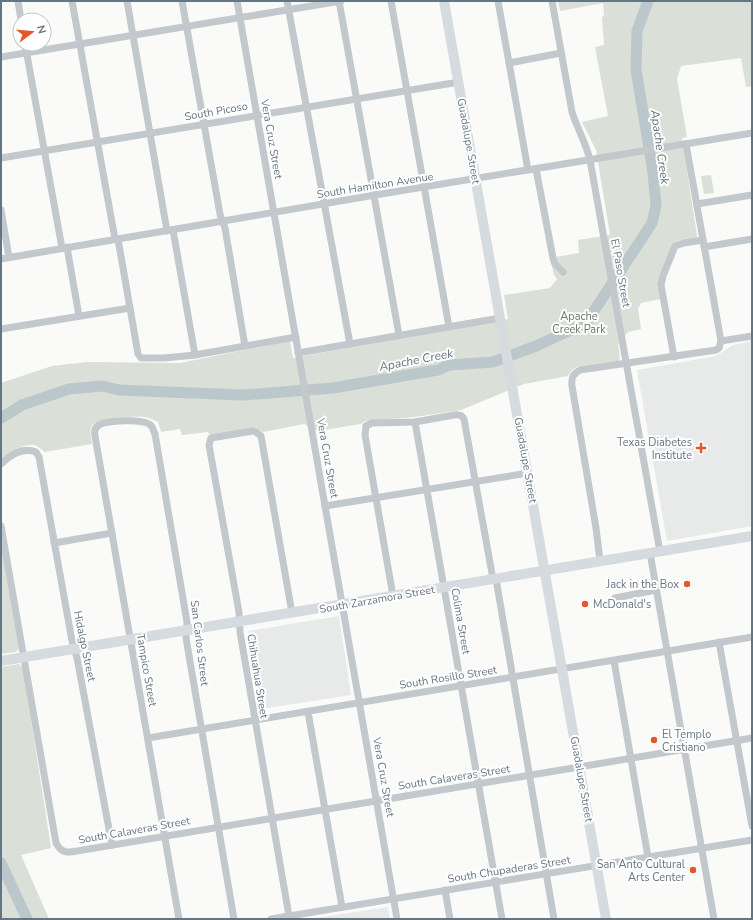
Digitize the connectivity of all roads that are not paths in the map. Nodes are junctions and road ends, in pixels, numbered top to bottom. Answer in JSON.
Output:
{"nodes":[{"id":1,"x":18,"y":1,"type":"edge"},
{"id":2,"x":72,"y":1,"type":"edge"},
{"id":3,"x":127,"y":1,"type":"edge"},
{"id":4,"x":182,"y":1,"type":"edge"},
{"id":5,"x":236,"y":1,"type":"edge"},
{"id":6,"x":287,"y":1,"type":"edge"},
{"id":7,"x":340,"y":1,"type":"edge"},
{"id":8,"x":391,"y":1,"type":"edge"},
{"id":9,"x":444,"y":1,"type":"edge"},
{"id":10,"x":498,"y":1,"type":"edge"},
{"id":11,"x":552,"y":1,"type":"edge"},
{"id":12,"x":288,"y":9,"type":"junction"},
{"id":13,"x":20,"y":12,"type":"edge"},
{"id":14,"x":240,"y":18,"type":"junction"},
{"id":15,"x":186,"y":27,"type":"junction"},
{"id":16,"x":133,"y":35,"type":"junction"},
{"id":17,"x":80,"y":44,"type":"junction"},
{"id":18,"x":27,"y":53,"type":"junction"},
{"id":19,"x":561,"y":53,"type":"junction"},
{"id":20,"x":1,"y":57,"type":"edge"},
{"id":21,"x":509,"y":63,"type":"junction"},
{"id":22,"x":459,"y":82,"type":"junction"},
{"id":23,"x":408,"y":90,"type":"junction"},
{"id":24,"x":357,"y":99,"type":"junction"},
{"id":25,"x":307,"y":107,"type":"junction"},
{"id":26,"x":256,"y":115,"type":"junction"},
{"id":27,"x":203,"y":124,"type":"junction"},
{"id":28,"x":150,"y":133,"type":"junction"},
{"id":29,"x":752,"y":133,"type":"edge"},
{"id":30,"x":98,"y":142,"type":"junction"},
{"id":31,"x":682,"y":145,"type":"junction"},
{"id":32,"x":45,"y":151,"type":"junction"},
{"id":33,"x":1,"y":158,"type":"edge"},
{"id":34,"x":590,"y":160,"type":"junction"},
{"id":35,"x":536,"y":169,"type":"junction"},
{"id":36,"x":528,"y":170,"type":"junction"},
{"id":37,"x":476,"y":179,"type":"junction"},
{"id":38,"x":424,"y":188,"type":"junction"},
{"id":39,"x":375,"y":195,"type":"junction"},
{"id":40,"x":752,"y":195,"type":"edge"},
{"id":41,"x":325,"y":204,"type":"junction"},
{"id":42,"x":697,"y":204,"type":"junction"},
{"id":43,"x":1,"y":210,"type":"edge"},
{"id":44,"x":273,"y":213,"type":"junction"},
{"id":45,"x":223,"y":221,"type":"junction"},
{"id":46,"x":170,"y":230,"type":"junction"},
{"id":47,"x":116,"y":239,"type":"junction"},
{"id":48,"x":752,"y":239,"type":"edge"},
{"id":49,"x":703,"y":244,"type":"junction"},
{"id":50,"x":65,"y":248,"type":"junction"},
{"id":51,"x":9,"y":257,"type":"junction"},
{"id":52,"x":1,"y":259,"type":"edge"},
{"id":53,"x":563,"y":272,"type":"dead end"},
{"id":54,"x":130,"y":308,"type":"junction"},
{"id":55,"x":79,"y":316,"type":"junction"},
{"id":56,"x":500,"y":318,"type":"junction"},
{"id":57,"x":449,"y":327,"type":"junction"},
{"id":58,"x":1,"y":329,"type":"edge"},
{"id":59,"x":399,"y":336,"type":"junction"},
{"id":60,"x":752,"y":336,"type":"edge"},
{"id":61,"x":296,"y":337,"type":"junction"},
{"id":62,"x":721,"y":341,"type":"junction"},
{"id":63,"x":350,"y":344,"type":"junction"},
{"id":64,"x":245,"y":346,"type":"junction"},
{"id":65,"x":298,"y":353,"type":"junction"},
{"id":66,"x":195,"y":355,"type":"junction"},
{"id":67,"x":674,"y":357,"type":"junction"},
{"id":68,"x":626,"y":364,"type":"junction"},
{"id":69,"x":415,"y":422,"type":"junction"},
{"id":70,"x":98,"y":425,"type":"joint"},
{"id":71,"x":1,"y":464,"type":"edge"},
{"id":72,"x":528,"y":473,"type":"junction"},
{"id":73,"x":476,"y":481,"type":"junction"},
{"id":74,"x":427,"y":490,"type":"junction"},
{"id":75,"x":376,"y":498,"type":"junction"},
{"id":76,"x":325,"y":506,"type":"junction"},
{"id":77,"x":1,"y":526,"type":"edge"},
{"id":78,"x":112,"y":534,"type":"junction"},
{"id":79,"x":752,"y":536,"type":"edge"},
{"id":80,"x":54,"y":543,"type":"junction"},
{"id":81,"x":655,"y":552,"type":"junction"},
{"id":82,"x":600,"y":562,"type":"junction"},
{"id":83,"x":546,"y":570,"type":"junction"},
{"id":84,"x":495,"y":579,"type":"junction"},
{"id":85,"x":444,"y":588,"type":"junction"},
{"id":86,"x":656,"y":590,"type":"junction"},
{"id":87,"x":393,"y":596,"type":"junction"},
{"id":88,"x":615,"y":598,"type":"dead end"},
{"id":89,"x":342,"y":604,"type":"junction"},
{"id":90,"x":292,"y":613,"type":"junction"},
{"id":91,"x":239,"y":622,"type":"junction"},
{"id":92,"x":187,"y":630,"type":"junction"},
{"id":93,"x":752,"y":637,"type":"edge"},
{"id":94,"x":131,"y":640,"type":"junction"},
{"id":95,"x":719,"y":642,"type":"junction"},
{"id":96,"x":75,"y":649,"type":"junction"},
{"id":97,"x":667,"y":651,"type":"junction"},
{"id":98,"x":24,"y":657,"type":"junction"},
{"id":99,"x":1,"y":661,"type":"edge"},
{"id":100,"x":614,"y":661,"type":"junction"},
{"id":101,"x":562,"y":669,"type":"junction"},
{"id":102,"x":512,"y":678,"type":"junction"},
{"id":103,"x":462,"y":686,"type":"junction"},
{"id":104,"x":360,"y":703,"type":"junction"},
{"id":105,"x":308,"y":712,"type":"junction"},
{"id":106,"x":254,"y":721,"type":"junction"},
{"id":107,"x":201,"y":730,"type":"junction"},
{"id":108,"x":148,"y":738,"type":"junction"},
{"id":109,"x":752,"y":738,"type":"edge"},
{"id":110,"x":737,"y":740,"type":"junction"},
{"id":111,"x":684,"y":749,"type":"junction"},
{"id":112,"x":632,"y":758,"type":"junction"},
{"id":113,"x":580,"y":767,"type":"junction"},
{"id":114,"x":529,"y":775,"type":"junction"},
{"id":115,"x":478,"y":784,"type":"junction"},
{"id":116,"x":377,"y":801,"type":"junction"},
{"id":117,"x":325,"y":810,"type":"junction"},
{"id":118,"x":271,"y":818,"type":"junction"},
{"id":119,"x":752,"y":826,"type":"edge"},
{"id":120,"x":217,"y":827,"type":"junction"},
{"id":121,"x":165,"y":836,"type":"junction"},
{"id":122,"x":752,"y":840,"type":"edge"},
{"id":123,"x":112,"y":845,"type":"junction"},
{"id":124,"x":702,"y":848,"type":"junction"},
{"id":125,"x":648,"y":857,"type":"junction"},
{"id":126,"x":596,"y":865,"type":"junction"},
{"id":127,"x":546,"y":874,"type":"junction"},
{"id":128,"x":495,"y":882,"type":"junction"},
{"id":129,"x":445,"y":890,"type":"junction"},
{"id":130,"x":394,"y":898,"type":"junction"},
{"id":131,"x":342,"y":907,"type":"junction"},
{"id":132,"x":289,"y":916,"type":"junction"},
{"id":133,"x":179,"y":919,"type":"edge"},
{"id":134,"x":234,"y":919,"type":"edge"},
{"id":135,"x":271,"y":919,"type":"edge"},
{"id":136,"x":398,"y":919,"type":"edge"},
{"id":137,"x":450,"y":919,"type":"edge"},
{"id":138,"x":502,"y":919,"type":"edge"},
{"id":139,"x":554,"y":919,"type":"edge"},
{"id":140,"x":606,"y":919,"type":"edge"},
{"id":141,"x":714,"y":919,"type":"edge"}],
"edges":[{"from":1,"to":13,"type":"street"},
{"from":2,"to":17,"type":"street"},
{"from":3,"to":16,"type":"street"},
{"from":4,"to":15,"type":"street"},
{"from":5,"to":14,"type":"street","name":"Vera Cruz Street"},
{"from":6,"to":12,"type":"street"},
{"from":7,"to":12,"type":"street"},
{"from":7,"to":24,"type":"street"},
{"from":8,"to":23,"type":"street"},
{"from":9,"to":22,"type":"main road","name":"Guadalupe Street"},
{"from":10,"to":21,"type":"street"},
{"from":11,"to":19,"type":"street","name":"El Paso Street"},
{"from":12,"to":14,"type":"street"},
{"from":12,"to":25,"type":"street"},
{"from":14,"to":15,"type":"street"},
{"from":14,"to":26,"type":"street","name":"Vera Cruz Street"},
{"from":15,"to":16,"type":"street"},
{"from":15,"to":27,"type":"street"},
{"from":16,"to":17,"type":"street"},
{"from":16,"to":28,"type":"street"},
{"from":17,"to":18,"type":"street"},
{"from":17,"to":30,"type":"street"},
{"from":18,"to":20,"type":"street"},
{"from":18,"to":32,"type":"street"},
{"from":19,"to":21,"type":"street"},
{"from":19,"to":34,"type":"street","name":"El Paso Street"},
{"from":21,"to":36,"type":"street"},
{"from":22,"to":23,"type":"street","name":"South Picoso"},
{"from":22,"to":37,"type":"main road","name":"Guadalupe Street"},
{"from":23,"to":24,"type":"street","name":"South Picoso"},
{"from":23,"to":38,"type":"street"},
{"from":24,"to":25,"type":"street","name":"South Picoso"},
{"from":24,"to":39,"type":"street"},
{"from":25,"to":26,"type":"street","name":"South Picoso"},
{"from":25,"to":41,"type":"street"},
{"from":26,"to":27,"type":"street","name":"South Picoso"},
{"from":26,"to":44,"type":"street","name":"Vera Cruz Street"},
{"from":27,"to":28,"type":"street","name":"South Picoso"},
{"from":27,"to":45,"type":"street"},
{"from":28,"to":30,"type":"street","name":"South Picoso"},
{"from":28,"to":46,"type":"street"},
{"from":29,"to":31,"type":"street","name":"South Hamilton Avenue"},
{"from":30,"to":32,"type":"street","name":"South Picoso"},
{"from":30,"to":47,"type":"street"},
{"from":31,"to":34,"type":"street","name":"South Hamilton Avenue"},
{"from":31,"to":42,"type":"street"},
{"from":32,"to":33,"type":"street","name":"South Picoso"},
{"from":32,"to":50,"type":"street"},
{"from":34,"to":35,"type":"street","name":"South Hamilton Avenue"},
{"from":34,"to":68,"type":"street","name":"El Paso Street"},
{"from":35,"to":36,"type":"street","name":"South Hamilton Avenue"},
{"from":35,"to":53,"type":"street"},
{"from":36,"to":37,"type":"street","name":"South Hamilton Avenue"},
{"from":37,"to":38,"type":"street","name":"South Hamilton Avenue"},
{"from":37,"to":56,"type":"main road","name":"Guadalupe Street"},
{"from":38,"to":39,"type":"street","name":"South Hamilton Avenue"},
{"from":38,"to":57,"type":"street"},
{"from":39,"to":41,"type":"street","name":"South Hamilton Avenue"},
{"from":39,"to":59,"type":"street"},
{"from":40,"to":42,"type":"street"},
{"from":41,"to":44,"type":"street","name":"South Hamilton Avenue"},
{"from":41,"to":63,"type":"street"},
{"from":42,"to":49,"type":"street"},
{"from":43,"to":51,"type":"street"},
{"from":44,"to":45,"type":"street","name":"South Hamilton Avenue"},
{"from":44,"to":61,"type":"street","name":"Vera Cruz Street"},
{"from":45,"to":46,"type":"street","name":"South Hamilton Avenue"},
{"from":45,"to":64,"type":"street"},
{"from":46,"to":47,"type":"street","name":"South Hamilton Avenue"},
{"from":46,"to":66,"type":"street"},
{"from":47,"to":50,"type":"street","name":"South Hamilton Avenue"},
{"from":47,"to":54,"type":"street"},
{"from":48,"to":49,"type":"street"},
{"from":49,"to":62,"type":"street"},
{"from":49,"to":67,"type":"street"},
{"from":50,"to":51,"type":"street","name":"South Hamilton Avenue"},
{"from":50,"to":55,"type":"street"},
{"from":51,"to":52,"type":"street","name":"South Hamilton Avenue"},
{"from":54,"to":55,"type":"street"},
{"from":54,"to":66,"type":"street"},
{"from":55,"to":58,"type":"street"},
{"from":56,"to":57,"type":"street"},
{"from":56,"to":72,"type":"main road","name":"Guadalupe Street"},
{"from":57,"to":59,"type":"street"},
{"from":59,"to":63,"type":"street"},
{"from":60,"to":62,"type":"street"},
{"from":61,"to":64,"type":"street"},
{"from":61,"to":65,"type":"street","name":"Vera Cruz Street"},
{"from":62,"to":67,"type":"street"},
{"from":63,"to":65,"type":"street"},
{"from":64,"to":66,"type":"street"},
{"from":65,"to":76,"type":"street","name":"Vera Cruz Street"},
{"from":67,"to":68,"type":"street"},
{"from":68,"to":81,"type":"street","name":"El Paso Street"},
{"from":68,"to":82,"type":"street"},
{"from":69,"to":73,"type":"street"},
{"from":69,"to":74,"type":"street","name":"Colima Street"},
{"from":69,"to":75,"type":"street"},
{"from":70,"to":78,"type":"street","name":"Tampico Street"},
{"from":70,"to":92,"type":"street","name":"San Carlos Street"},
{"from":71,"to":80,"type":"street","name":"Hidalgo Street"},
{"from":72,"to":73,"type":"street"},
{"from":72,"to":83,"type":"main road","name":"Guadalupe Street"},
{"from":73,"to":74,"type":"street"},
{"from":73,"to":84,"type":"street"},
{"from":74,"to":75,"type":"street"},
{"from":74,"to":85,"type":"street","name":"Colima Street"},
{"from":75,"to":76,"type":"street"},
{"from":75,"to":87,"type":"street"},
{"from":76,"to":89,"type":"street","name":"Vera Cruz Street"},
{"from":77,"to":98,"type":"street"},
{"from":78,"to":80,"type":"street"},
{"from":78,"to":94,"type":"street","name":"Tampico Street"},
{"from":79,"to":81,"type":"main road","name":"South Zarzamora Street"},
{"from":80,"to":96,"type":"street","name":"Hidalgo Street"},
{"from":81,"to":82,"type":"main road","name":"South Zarzamora Street"},
{"from":81,"to":86,"type":"street","name":"El Paso Street"},
{"from":82,"to":83,"type":"main road","name":"South Zarzamora Street"},
{"from":83,"to":84,"type":"main road","name":"South Zarzamora Street"},
{"from":83,"to":101,"type":"main road","name":"Guadalupe Street"},
{"from":84,"to":85,"type":"main road","name":"South Zarzamora Street"},
{"from":84,"to":102,"type":"street"},
{"from":85,"to":87,"type":"main road","name":"South Zarzamora Street"},
{"from":85,"to":103,"type":"street","name":"Colima Street"},
{"from":86,"to":88,"type":"street"},
{"from":86,"to":97,"type":"street","name":"El Paso Street"},
{"from":87,"to":89,"type":"main road","name":"South Zarzamora Street"},
{"from":89,"to":90,"type":"main road","name":"South Zarzamora Street"},
{"from":89,"to":104,"type":"street","name":"Vera Cruz Street"},
{"from":90,"to":91,"type":"main road","name":"South Zarzamora Street"},
{"from":90,"to":91,"type":"street","name":"Chihuahua Street"},
{"from":91,"to":92,"type":"main road","name":"South Zarzamora Street"},
{"from":91,"to":106,"type":"street","name":"Chihuahua Street"},
{"from":92,"to":94,"type":"main road","name":"South Zarzamora Street"},
{"from":92,"to":107,"type":"street","name":"San Carlos Street"},
{"from":93,"to":95,"type":"street","name":"South Rosillo Street"},
{"from":94,"to":96,"type":"main road","name":"South Zarzamora Street"},
{"from":94,"to":108,"type":"street","name":"Tampico Street"},
{"from":95,"to":97,"type":"street","name":"South Rosillo Street"},
{"from":95,"to":110,"type":"street"},
{"from":96,"to":98,"type":"main road","name":"South Zarzamora Street"},
{"from":96,"to":123,"type":"street","name":"Hidalgo Street"},
{"from":97,"to":100,"type":"street","name":"South Rosillo Street"},
{"from":97,"to":111,"type":"street","name":"El Paso Street"},
{"from":98,"to":99,"type":"main road","name":"South Zarzamora Street"},
{"from":98,"to":123,"type":"street","name":"South Calaveras Street"},
{"from":100,"to":101,"type":"street","name":"South Rosillo Street"},
{"from":100,"to":112,"type":"street"},
{"from":101,"to":102,"type":"street","name":"South Rosillo Street"},
{"from":101,"to":113,"type":"main road","name":"Guadalupe Street"},
{"from":102,"to":103,"type":"street","name":"South Rosillo Street"},
{"from":102,"to":114,"type":"street"},
{"from":103,"to":104,"type":"street","name":"South Rosillo Street"},
{"from":103,"to":115,"type":"street","name":"Colima Street"},
{"from":104,"to":105,"type":"street","name":"South Rosillo Street"},
{"from":104,"to":116,"type":"street","name":"Vera Cruz Street"},
{"from":105,"to":106,"type":"street","name":"South Rosillo Street"},
{"from":105,"to":117,"type":"street"},
{"from":106,"to":107,"type":"street","name":"South Rosillo Street"},
{"from":106,"to":118,"type":"street","name":"Chihuahua Street"},
{"from":107,"to":108,"type":"street","name":"South Rosillo Street"},
{"from":107,"to":120,"type":"street","name":"San Carlos Street"},
{"from":108,"to":121,"type":"street","name":"Tampico Street"},
{"from":109,"to":110,"type":"street","name":"South Calaveras Street"},
{"from":110,"to":111,"type":"street","name":"South Calaveras Street"},
{"from":110,"to":119,"type":"street"},
{"from":111,"to":112,"type":"street","name":"South Calaveras Street"},
{"from":111,"to":124,"type":"street","name":"El Paso Street"},
{"from":112,"to":113,"type":"street","name":"South Calaveras Street"},
{"from":112,"to":125,"type":"street"},
{"from":113,"to":114,"type":"street","name":"South Calaveras Street"},
{"from":113,"to":126,"type":"main road","name":"Guadalupe Street"},
{"from":114,"to":115,"type":"street","name":"South Calaveras Street"},
{"from":114,"to":127,"type":"street"},
{"from":115,"to":116,"type":"street","name":"South Calaveras Street"},
{"from":115,"to":128,"type":"street","name":"Colima Street"},
{"from":116,"to":117,"type":"street","name":"South Calaveras Street"},
{"from":116,"to":130,"type":"street","name":"Vera Cruz Street"},
{"from":117,"to":118,"type":"street","name":"South Calaveras Street"},
{"from":117,"to":131,"type":"street"},
{"from":118,"to":120,"type":"street","name":"South Calaveras Street"},
{"from":118,"to":132,"type":"street","name":"Chihuahua Street"},
{"from":120,"to":121,"type":"street","name":"South Calaveras Street"},
{"from":120,"to":134,"type":"street","name":"San Carlos Street"},
{"from":121,"to":123,"type":"street","name":"South Calaveras Street"},
{"from":121,"to":133,"type":"street","name":"Tampico Street"},
{"from":122,"to":124,"type":"street","name":"South Chupaderas Street"},
{"from":124,"to":125,"type":"street","name":"South Chupaderas Street"},
{"from":124,"to":141,"type":"street","name":"El Paso Street"},
{"from":125,"to":126,"type":"street","name":"South Chupaderas Street"},
{"from":126,"to":127,"type":"street","name":"South Chupaderas Street"},
{"from":126,"to":140,"type":"main road","name":"Guadalupe Street"},
{"from":127,"to":128,"type":"street","name":"South Chupaderas Street"},
{"from":127,"to":139,"type":"street"},
{"from":128,"to":129,"type":"street","name":"South Chupaderas Street"},
{"from":128,"to":138,"type":"street","name":"Colima Street"},
{"from":129,"to":130,"type":"street","name":"South Chupaderas Street"},
{"from":129,"to":137,"type":"street"},
{"from":130,"to":131,"type":"street","name":"South Chupaderas Street"},
{"from":130,"to":136,"type":"street","name":"Vera Cruz Street"},
{"from":131,"to":132,"type":"street","name":"South Chupaderas Street"},
{"from":132,"to":135,"type":"street","name":"South Chupaderas Street"}]}
